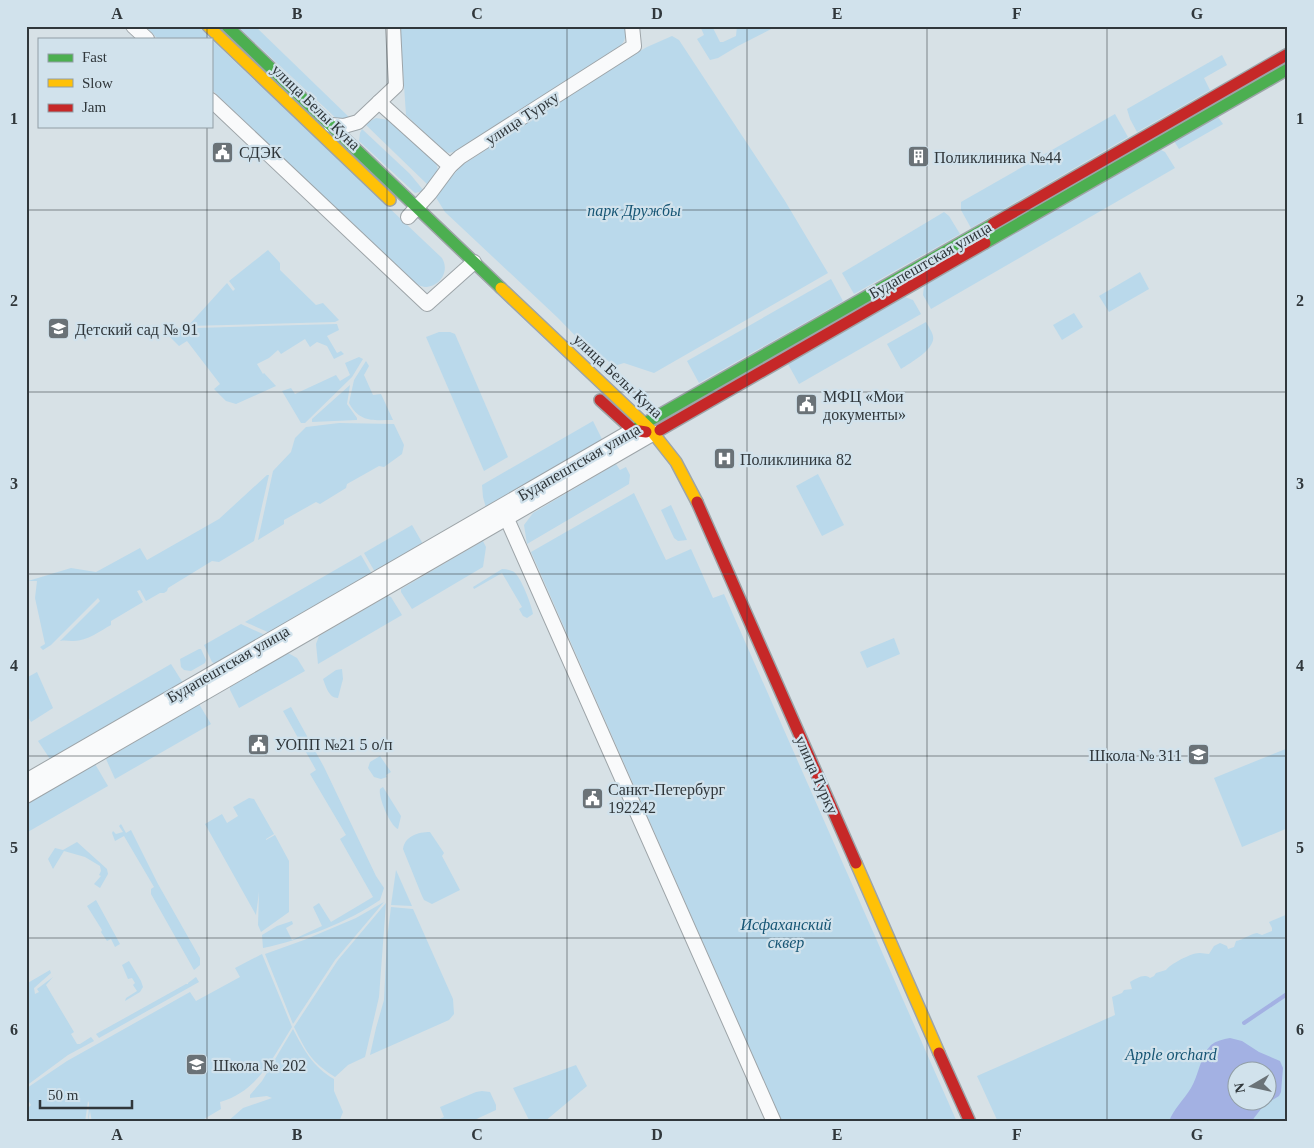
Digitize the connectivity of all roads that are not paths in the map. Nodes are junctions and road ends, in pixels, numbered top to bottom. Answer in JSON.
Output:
{"nodes":[{"id":1,"x":133,"y":26,"type":"edge"},
{"id":2,"x":208,"y":26,"type":"edge"},
{"id":3,"x":227,"y":26,"type":"edge"},
{"id":4,"x":393,"y":26,"type":"edge"},
{"id":5,"x":632,"y":26,"type":"edge"},
{"id":6,"x":146,"y":38,"type":"edge"},
{"id":7,"x":1288,"y":54,"type":"edge"},
{"id":8,"x":1288,"y":69,"type":"edge"},
{"id":9,"x":212,"y":101,"type":"edge"},
{"id":10,"x":379,"y":102,"type":"junction"},
{"id":11,"x":331,"y":125,"type":"junction"},
{"id":12,"x":450,"y":166,"type":"junction"},
{"id":13,"x":413,"y":216,"type":"junction"},
{"id":14,"x":467,"y":268,"type":"junction"},
{"id":15,"x":594,"y":394,"type":"dead end"},
{"id":16,"x":650,"y":429,"type":"junction"},
{"id":17,"x":633,"y":430,"type":"junction"},
{"id":18,"x":504,"y":512,"type":"junction"},
{"id":19,"x":26,"y":781,"type":"edge"},
{"id":20,"x":26,"y":796,"type":"edge"},
{"id":21,"x":774,"y":1122,"type":"edge"},
{"id":22,"x":970,"y":1122,"type":"edge"}],
"edges":[{"from":1,"to":6,"type":"street"},
{"from":2,"to":13,"type":"street","name":"улица Белы Куна"},
{"from":3,"to":11,"type":"street","name":"улица Белы Куна"},
{"from":4,"to":10,"type":"street"},
{"from":5,"to":12,"type":"street","name":"улица Турку"},
{"from":7,"to":16,"type":"street","name":"Будапештская улица"},
{"from":8,"to":16,"type":"street","name":"Будапештская улица"},
{"from":9,"to":14,"type":"street"},
{"from":10,"to":11,"type":"street"},
{"from":10,"to":12,"type":"street"},
{"from":11,"to":13,"type":"street","name":"улица Белы Куна"},
{"from":12,"to":13,"type":"street","name":"улица Турку"},
{"from":13,"to":14,"type":"street","name":"улица Белы Куна"},
{"from":14,"to":16,"type":"street","name":"улица Белы Куна"},
{"from":15,"to":17,"type":"street","name":"улица Белы Куна"},
{"from":16,"to":17,"type":"street","name":"улица Белы Куна"},
{"from":16,"to":18,"type":"street","name":"Будапештская улица"},
{"from":16,"to":22,"type":"street","name":"улица Турку"},
{"from":17,"to":18,"type":"street","name":"Будапештская улица"},
{"from":18,"to":19,"type":"street","name":"Будапештская улица"},
{"from":18,"to":20,"type":"street","name":"Будапештская улица"},
{"from":18,"to":21,"type":"street"}]}
